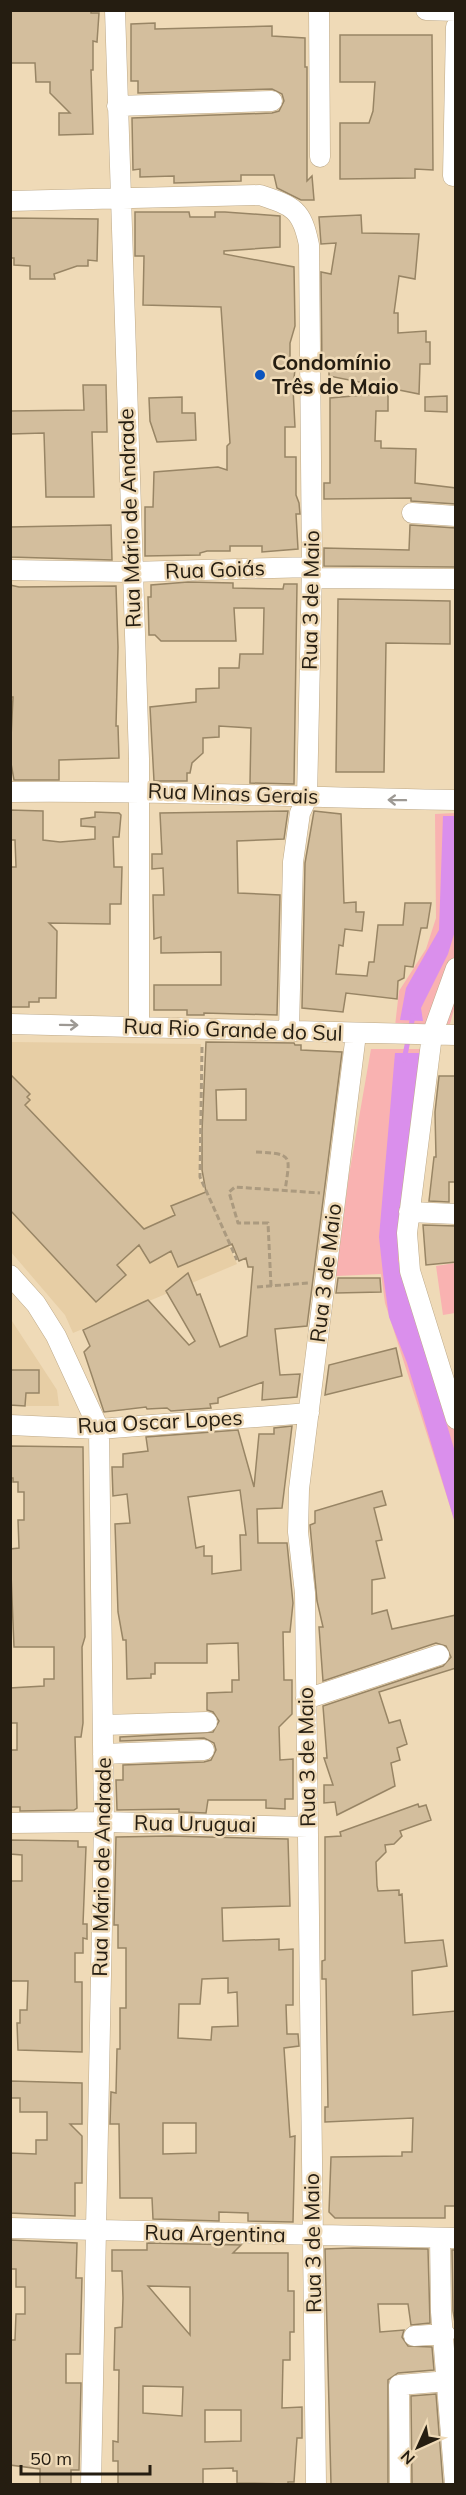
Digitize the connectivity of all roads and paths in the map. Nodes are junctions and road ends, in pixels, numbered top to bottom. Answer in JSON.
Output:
{"nodes":[{"id":1,"x":115,"y":10,"type":"edge"},
{"id":2,"x":319,"y":10,"type":"edge"},
{"id":3,"x":426,"y":10,"type":"edge"},
{"id":4,"x":456,"y":11,"type":"edge"},
{"id":5,"x":456,"y":27,"type":"edge"},
{"id":6,"x":272,"y":101,"type":"dead end"},
{"id":7,"x":117,"y":106,"type":"junction"},
{"id":8,"x":320,"y":158,"type":"dead end"},
{"id":9,"x":453,"y":176,"type":"dead end"},
{"id":10,"x":121,"y":198,"type":"junction"},
{"id":11,"x":10,"y":201,"type":"edge"},
{"id":12,"x":412,"y":513,"type":"dead end"},
{"id":13,"x":456,"y":516,"type":"edge"},
{"id":14,"x":10,"y":570,"type":"edge"},
{"id":15,"x":131,"y":572,"type":"junction"},
{"id":16,"x":312,"y":573,"type":"junction"},
{"id":17,"x":456,"y":579,"type":"edge"},
{"id":18,"x":138,"y":790,"type":"junction"},
{"id":19,"x":10,"y":792,"type":"edge"},
{"id":20,"x":307,"y":798,"type":"junction"},
{"id":21,"x":456,"y":801,"type":"edge"},
{"id":22,"x":456,"y":968,"type":"edge"},
{"id":23,"x":10,"y":1024,"type":"edge"},
{"id":24,"x":139,"y":1026,"type":"junction"},
{"id":25,"x":202,"y":1028,"type":"junction"},
{"id":26,"x":289,"y":1030,"type":"junction"},
{"id":27,"x":356,"y":1034,"type":"junction"},
{"id":28,"x":431,"y":1035,"type":"junction"},
{"id":29,"x":456,"y":1035,"type":"edge"},
{"id":30,"x":256,"y":1152,"type":"dead end"},
{"id":31,"x":285,"y":1191,"type":"junction"},
{"id":32,"x":336,"y":1194,"type":"junction"},
{"id":33,"x":409,"y":1212,"type":"junction"},
{"id":34,"x":456,"y":1215,"type":"edge"},
{"id":35,"x":237,"y":1260,"type":"dead end"},
{"id":36,"x":10,"y":1275,"type":"edge"},
{"id":37,"x":325,"y":1282,"type":"junction"},
{"id":38,"x":271,"y":1286,"type":"junction"},
{"id":39,"x":257,"y":1287,"type":"dead end"},
{"id":40,"x":309,"y":1413,"type":"junction"},
{"id":41,"x":456,"y":1419,"type":"edge"},
{"id":42,"x":10,"y":1425,"type":"edge"},
{"id":43,"x":99,"y":1429,"type":"junction"},
{"id":44,"x":439,"y":1655,"type":"dead end"},
{"id":45,"x":306,"y":1699,"type":"junction"},
{"id":46,"x":207,"y":1722,"type":"dead end"},
{"id":47,"x":103,"y":1725,"type":"junction"},
{"id":48,"x":204,"y":1750,"type":"dead end"},
{"id":49,"x":103,"y":1754,"type":"junction"},
{"id":50,"x":104,"y":1822,"type":"junction"},
{"id":51,"x":10,"y":1823,"type":"edge"},
{"id":52,"x":308,"y":1827,"type":"junction"},
{"id":53,"x":10,"y":2228,"type":"edge"},
{"id":54,"x":96,"y":2231,"type":"junction"},
{"id":55,"x":312,"y":2236,"type":"junction"},
{"id":56,"x":448,"y":2238,"type":"edge"},
{"id":57,"x":445,"y":2334,"type":"junction"},
{"id":58,"x":414,"y":2336,"type":"dead end"},
{"id":59,"x":449,"y":2381,"type":"junction"},
{"id":60,"x":91,"y":2484,"type":"edge"},
{"id":61,"x":316,"y":2484,"type":"edge"},
{"id":62,"x":400,"y":2484,"type":"edge"},
{"id":63,"x":455,"y":2484,"type":"edge"}],
"edges":[{"from":1,"to":7,"type":"street","name":"Rua Mário de Andrade"},
{"from":2,"to":8,"type":"street"},
{"from":3,"to":4,"type":"street"},
{"from":5,"to":9,"type":"street"},
{"from":6,"to":7,"type":"street"},
{"from":7,"to":10,"type":"street","name":"Rua Mário de Andrade"},
{"from":10,"to":11,"type":"street","name":"Rua 3 de Maio"},
{"from":10,"to":15,"type":"street","name":"Rua Mário de Andrade"},
{"from":10,"to":16,"type":"street","name":"Rua 3 de Maio"},
{"from":12,"to":13,"type":"street"},
{"from":14,"to":15,"type":"street","name":"Rua Goiás"},
{"from":15,"to":16,"type":"street","name":"Rua Goiás"},
{"from":15,"to":18,"type":"street","name":"Rua Mário de Andrade"},
{"from":16,"to":17,"type":"street","name":"Rua Goiás"},
{"from":16,"to":20,"type":"street","name":"Rua 3 de Maio"},
{"from":18,"to":19,"type":"street","name":"Rua Minas Gerais"},
{"from":18,"to":20,"type":"street","name":"Rua Minas Gerais"},
{"from":18,"to":24,"type":"street","name":"Rua Mário de Andrade"},
{"from":21,"to":20,"type":"street","name":"Rua Minas Gerais","one_way":true},
{"from":20,"to":26,"type":"street","name":"Rua 3 de Maio"},
{"from":22,"to":28,"type":"street"},
{"from":23,"to":24,"type":"street","name":"Rua Rio Grande do Sul","one_way":true},
{"from":24,"to":25,"type":"street","name":"Rua Rio Grande do Sul"},
{"from":25,"to":26,"type":"street","name":"Rua Rio Grande do Sul"},
{"from":25,"to":35,"type":"path"},
{"from":26,"to":27,"type":"street","name":"Rua Rio Grande do Sul"},
{"from":27,"to":28,"type":"street","name":"Rua Rio Grande do Sul"},
{"from":27,"to":32,"type":"street","name":"Rua 3 de Maio"},
{"from":28,"to":29,"type":"street","name":"Rua Rio Grande do Sul"},
{"from":28,"to":33,"type":"street"},
{"from":30,"to":31,"type":"path"},
{"from":31,"to":32,"type":"path"},
{"from":31,"to":38,"type":"path"},
{"from":32,"to":37,"type":"street","name":"Rua 3 de Maio"},
{"from":33,"to":34,"type":"street"},
{"from":33,"to":41,"type":"street"},
{"from":36,"to":43,"type":"street","name":"Rua Mário de Andrade"},
{"from":37,"to":38,"type":"path"},
{"from":37,"to":40,"type":"street","name":"Rua 3 de Maio"},
{"from":38,"to":39,"type":"path"},
{"from":40,"to":43,"type":"street","name":"Rua Oscar Lopes"},
{"from":40,"to":45,"type":"street","name":"Rua 3 de Maio"},
{"from":42,"to":43,"type":"street","name":"Rua Oscar Lopes"},
{"from":43,"to":47,"type":"street","name":"Rua Mário de Andrade"},
{"from":44,"to":45,"type":"street"},
{"from":45,"to":52,"type":"street","name":"Rua 3 de Maio"},
{"from":46,"to":47,"type":"street"},
{"from":47,"to":49,"type":"street","name":"Rua Mário de Andrade"},
{"from":48,"to":49,"type":"street"},
{"from":49,"to":50,"type":"street","name":"Rua Mário de Andrade"},
{"from":50,"to":51,"type":"street","name":"Rua Uruguai"},
{"from":50,"to":52,"type":"street","name":"Rua Uruguai"},
{"from":50,"to":54,"type":"street","name":"Rua Mário de Andrade"},
{"from":52,"to":55,"type":"street","name":"Rua 3 de Maio"},
{"from":53,"to":54,"type":"street","name":"Rua Argentina"},
{"from":54,"to":55,"type":"street","name":"Rua Argentina"},
{"from":54,"to":60,"type":"street","name":"Rua Mário de Andrade"},
{"from":55,"to":56,"type":"street","name":"Rua Argentina"},
{"from":55,"to":61,"type":"street","name":"Rua 3 de Maio"},
{"from":56,"to":57,"type":"street"},
{"from":57,"to":58,"type":"street"},
{"from":57,"to":59,"type":"street"},
{"from":59,"to":62,"type":"street"},
{"from":59,"to":63,"type":"street"}]}
